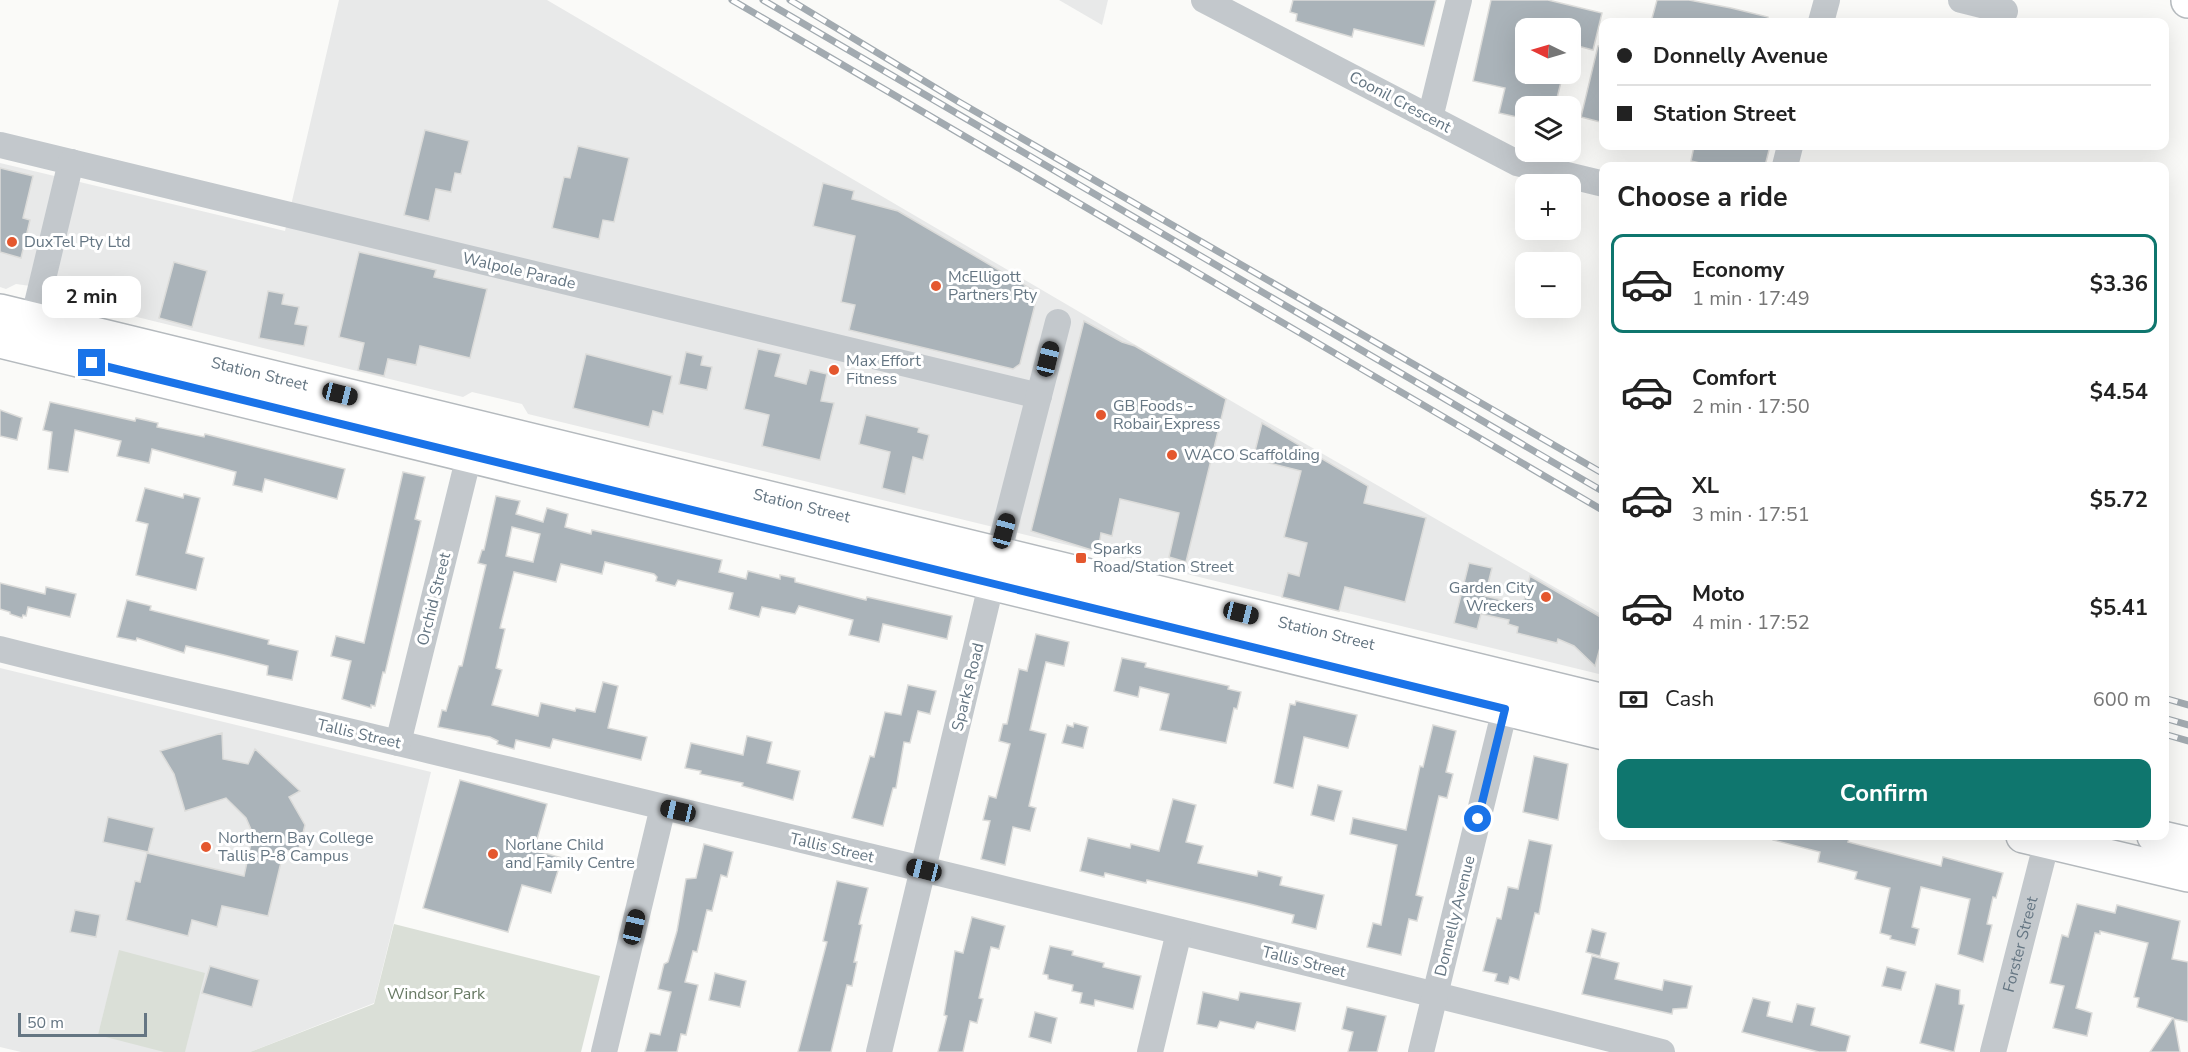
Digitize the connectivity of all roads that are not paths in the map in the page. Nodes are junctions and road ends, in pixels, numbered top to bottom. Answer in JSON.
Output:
{"nodes":[{"id":1,"x":1204,"y":0,"type":"edge"},
{"id":2,"x":1459,"y":0,"type":"edge"},
{"id":3,"x":1827,"y":0,"type":"edge"},
{"id":4,"x":1961,"y":0,"type":"edge"},
{"id":5,"x":2005,"y":11,"type":"dead end"},
{"id":6,"x":1822,"y":18,"type":"edge"},
{"id":7,"x":1430,"y":118,"type":"junction"},
{"id":8,"x":0,"y":145,"type":"edge"},
{"id":9,"x":71,"y":162,"type":"junction"},
{"id":10,"x":1599,"y":183,"type":"edge"},
{"id":11,"x":0,"y":311,"type":"edge"},
{"id":12,"x":1058,"y":322,"type":"dead end"},
{"id":13,"x":20,"y":336,"type":"edge"},
{"id":14,"x":1039,"y":396,"type":"junction"},
{"id":15,"x":469,"y":456,"type":"junction"},
{"id":16,"x":995,"y":568,"type":"junction"},
{"id":17,"x":0,"y":649,"type":"edge"},
{"id":18,"x":1599,"y":700,"type":"edge"},
{"id":19,"x":1505,"y":709,"type":"junction"},
{"id":20,"x":1599,"y":732,"type":"edge"},
{"id":21,"x":398,"y":743,"type":"junction"},
{"id":22,"x":663,"y":807,"type":"junction"},
{"id":23,"x":2038,"y":840,"type":"edge"},
{"id":24,"x":2051,"y":840,"type":"edge"},
{"id":25,"x":2169,"y":840,"type":"edge"},
{"id":26,"x":2188,"y":844,"type":"edge"},
{"id":27,"x":924,"y":870,"type":"junction"},
{"id":28,"x":2188,"y":875,"type":"edge"},
{"id":29,"x":1179,"y":932,"type":"junction"},
{"id":30,"x":1436,"y":994,"type":"junction"},
{"id":31,"x":604,"y":1052,"type":"edge"},
{"id":32,"x":879,"y":1052,"type":"edge"},
{"id":33,"x":1150,"y":1052,"type":"edge"},
{"id":34,"x":1421,"y":1052,"type":"edge"},
{"id":35,"x":1662,"y":1052,"type":"edge"},
{"id":36,"x":1993,"y":1052,"type":"edge"}],
"edges":[{"from":1,"to":7,"type":"street","name":"Coonil Crescent"},
{"from":2,"to":7,"type":"street"},
{"from":3,"to":6,"type":"street"},
{"from":4,"to":5,"type":"street"},
{"from":7,"to":10,"type":"street","name":"Coonil Crescent"},
{"from":8,"to":9,"type":"street","name":"Walpole Parade"},
{"from":9,"to":13,"type":"street"},
{"from":9,"to":14,"type":"street","name":"Walpole Parade"},
{"from":11,"to":13,"type":"main road","name":"Station Street"},
{"from":12,"to":14,"type":"street","name":"Sparks Road"},
{"from":13,"to":15,"type":"main road","name":"Station Street"},
{"from":13,"to":16,"type":"main road","name":"Station Street"},
{"from":14,"to":16,"type":"street","name":"Sparks Road"},
{"from":15,"to":16,"type":"main road","name":"Station Street"},
{"from":15,"to":21,"type":"street","name":"Orchid Street"},
{"from":16,"to":18,"type":"main road","name":"Station Street"},
{"from":16,"to":19,"type":"main road","name":"Station Street"},
{"from":16,"to":27,"type":"street","name":"Sparks Road"},
{"from":17,"to":21,"type":"street","name":"Tallis Street"},
{"from":19,"to":20,"type":"main road","name":"Station Street"},
{"from":19,"to":30,"type":"street","name":"Donnelly Avenue"},
{"from":21,"to":22,"type":"street","name":"Tallis Street"},
{"from":22,"to":27,"type":"street","name":"Tallis Street"},
{"from":22,"to":31,"type":"street"},
{"from":23,"to":36,"type":"street","name":"Forster Street"},
{"from":24,"to":28,"type":"main road"},
{"from":25,"to":26,"type":"main road"},
{"from":27,"to":29,"type":"street","name":"Tallis Street"},
{"from":27,"to":32,"type":"street","name":"Sparks Road"},
{"from":29,"to":30,"type":"street","name":"Tallis Street"},
{"from":29,"to":33,"type":"street"},
{"from":30,"to":34,"type":"street","name":"Donnelly Avenue"},
{"from":30,"to":35,"type":"street","name":"Tallis Street"}]}
